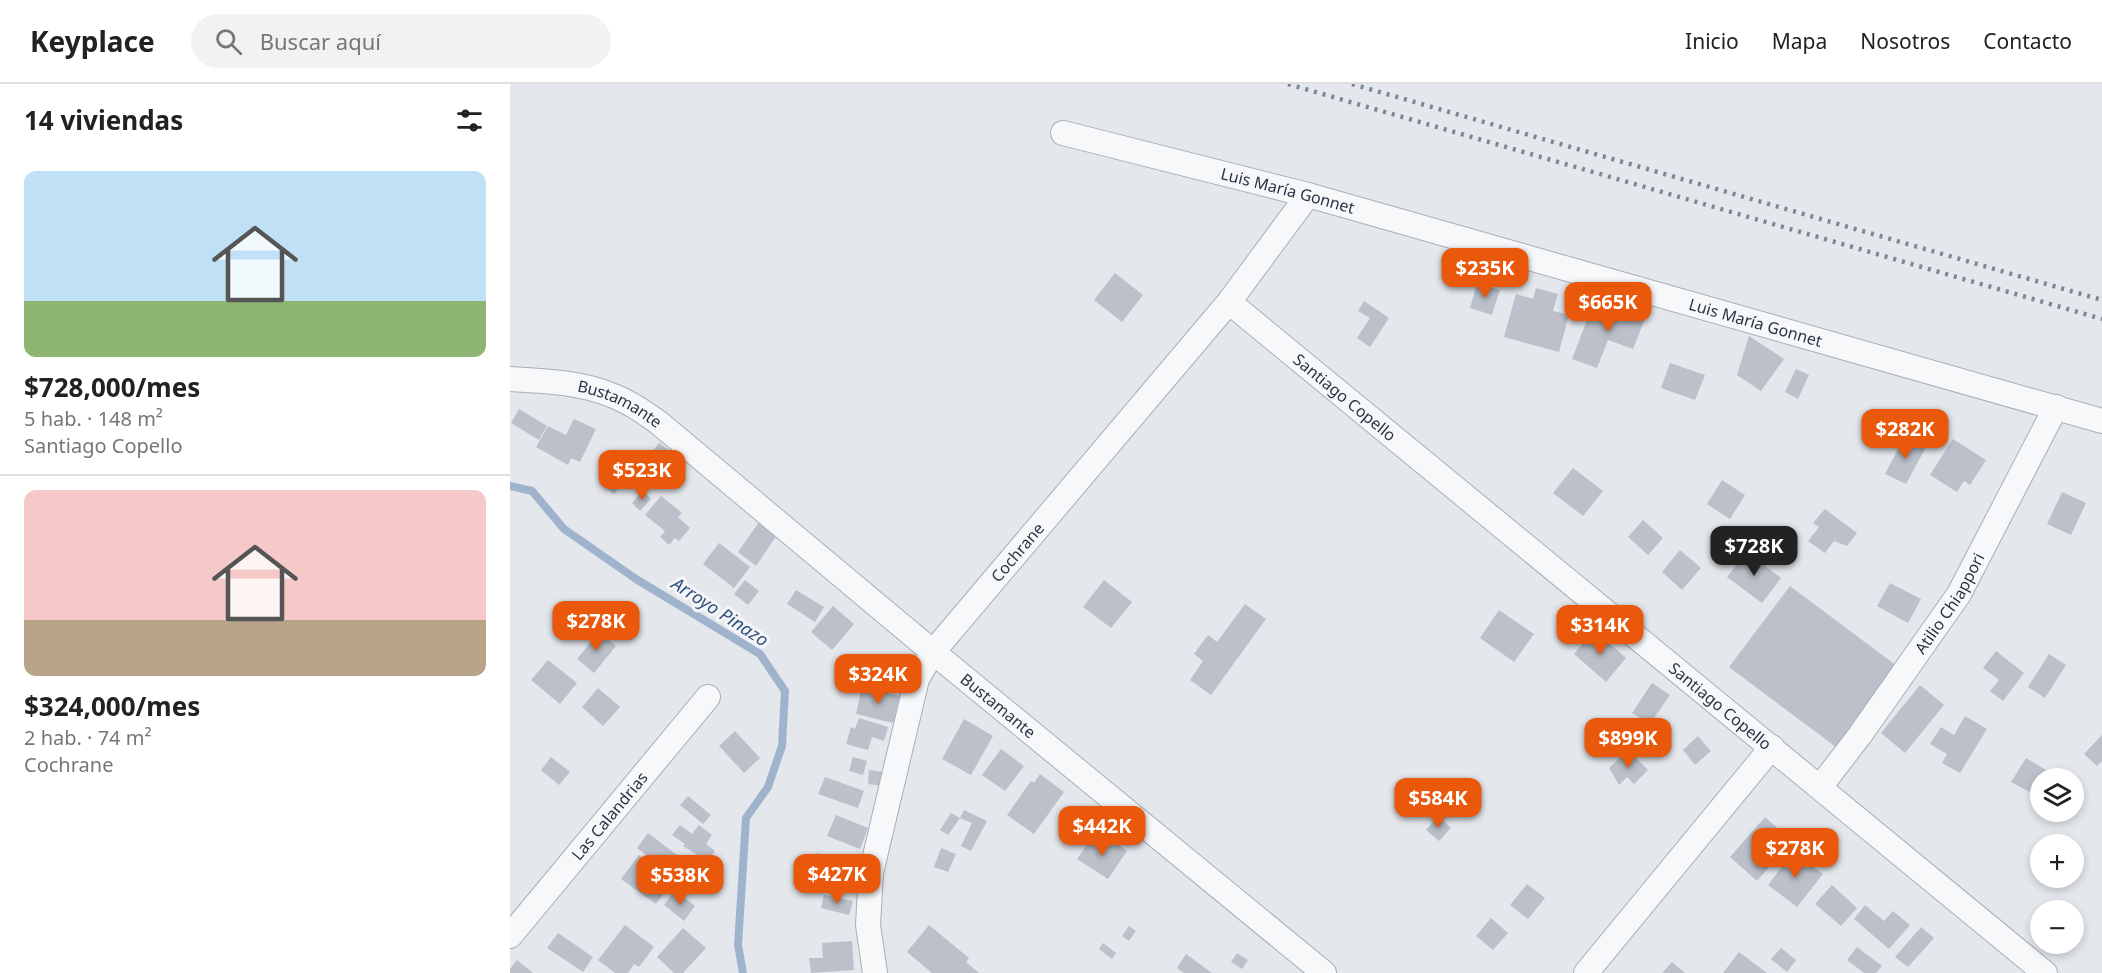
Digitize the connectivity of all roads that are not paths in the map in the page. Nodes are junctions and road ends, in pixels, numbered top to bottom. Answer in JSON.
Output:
{"nodes":[{"id":1,"x":1063,"y":133,"type":"dead end"},
{"id":2,"x":1308,"y":195,"type":"junction"},
{"id":3,"x":1229,"y":302,"type":"junction"},
{"id":4,"x":510,"y":379,"type":"edge"},
{"id":5,"x":2055,"y":407,"type":"junction"},
{"id":6,"x":2102,"y":421,"type":"edge"},
{"id":7,"x":933,"y":652,"type":"junction"},
{"id":8,"x":708,"y":697,"type":"dead end"},
{"id":9,"x":1772,"y":747,"type":"junction"},
{"id":10,"x":1820,"y":787,"type":"junction"},
{"id":11,"x":510,"y":936,"type":"edge"},
{"id":12,"x":875,"y":973,"type":"edge"},
{"id":13,"x":1324,"y":973,"type":"edge"},
{"id":14,"x":1586,"y":973,"type":"edge"},
{"id":15,"x":2045,"y":973,"type":"edge"}],
"edges":[{"from":1,"to":2,"type":"street","name":"Luis María Gonnet"},
{"from":2,"to":3,"type":"street","name":"Cochrane"},
{"from":2,"to":5,"type":"street","name":"Luis María Gonnet"},
{"from":3,"to":7,"type":"street","name":"Cochrane"},
{"from":3,"to":9,"type":"street","name":"Santiago Copello"},
{"from":4,"to":7,"type":"street","name":"Bustamante"},
{"from":5,"to":6,"type":"street","name":"Luis María Gonnet"},
{"from":5,"to":10,"type":"street","name":"Atilio Chiappori"},
{"from":7,"to":12,"type":"street","name":"Cochrane"},
{"from":7,"to":13,"type":"street","name":"Bustamante"},
{"from":8,"to":11,"type":"street","name":"Las Calandrias"},
{"from":9,"to":10,"type":"street","name":"Santiago Copello"},
{"from":9,"to":14,"type":"street"},
{"from":10,"to":15,"type":"street","name":"Santiago Copello"}]}
